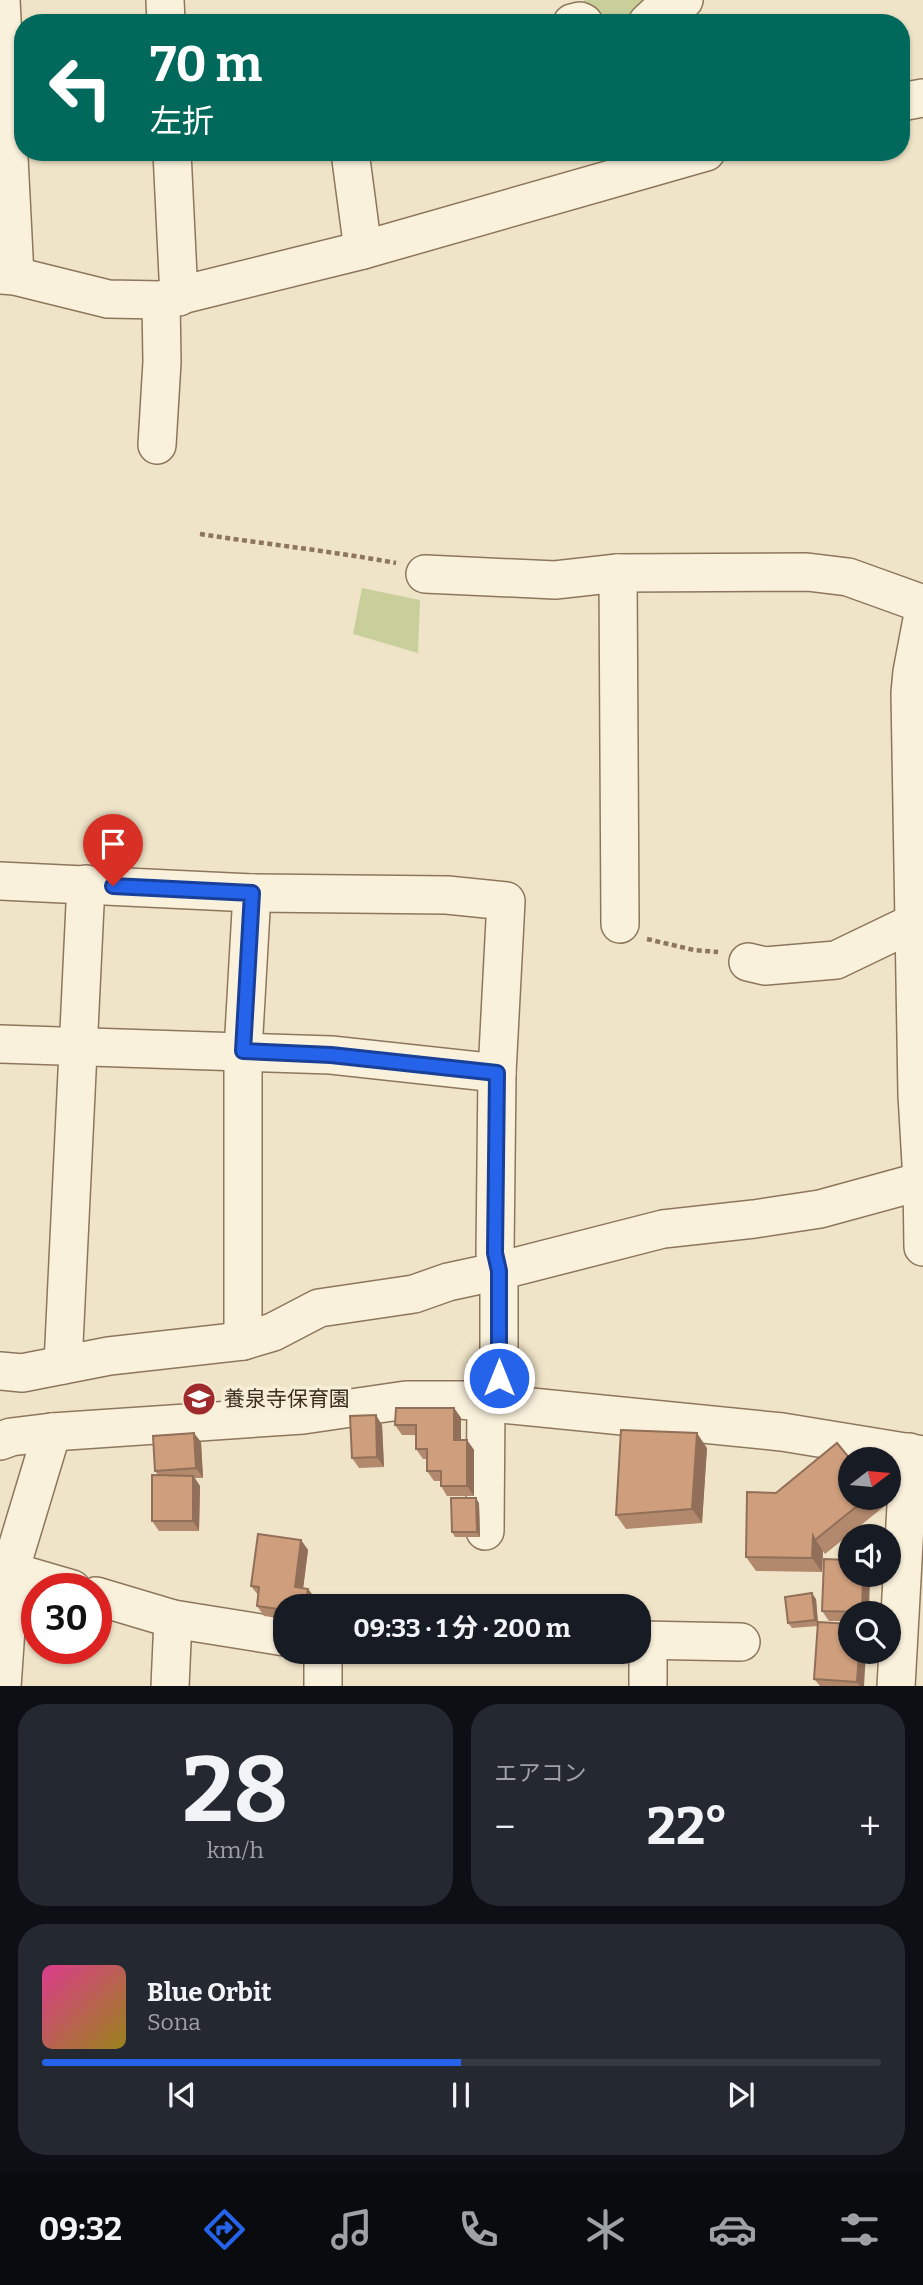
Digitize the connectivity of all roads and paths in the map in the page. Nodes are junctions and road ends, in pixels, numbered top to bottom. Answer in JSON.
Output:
{"nodes":[{"id":1,"x":1,"y":0,"type":"edge"},
{"id":2,"x":684,"y":0,"type":"edge"},
{"id":3,"x":657,"y":14,"type":"edge"},
{"id":4,"x":172,"y":161,"type":"edge"},
{"id":5,"x":351,"y":161,"type":"edge"},
{"id":6,"x":648,"y":161,"type":"edge"},
{"id":7,"x":363,"y":250,"type":"junction"},
{"id":8,"x":7,"y":276,"type":"edge"},
{"id":9,"x":170,"y":299,"type":"junction"},
{"id":10,"x":157,"y":445,"type":"dead end"},
{"id":11,"x":200,"y":534,"type":"dead end"},
{"id":12,"x":618,"y":573,"type":"junction"},
{"id":13,"x":425,"y":574,"type":"joint"},
{"id":14,"x":923,"y":604,"type":"edge"},
{"id":15,"x":923,"y":614,"type":"edge"},
{"id":16,"x":0,"y":881,"type":"edge"},
{"id":17,"x":86,"y":884,"type":"junction"},
{"id":18,"x":252,"y":893,"type":"junction"},
{"id":19,"x":913,"y":923,"type":"junction"},
{"id":20,"x":620,"y":924,"type":"joint"},
{"id":21,"x":748,"y":962,"type":"joint"},
{"id":22,"x":0,"y":1044,"type":"edge"},
{"id":23,"x":77,"y":1046,"type":"junction"},
{"id":24,"x":243,"y":1051,"type":"junction"},
{"id":25,"x":497,"y":1073,"type":"junction"},
{"id":26,"x":920,"y":1094,"type":"edge"},
{"id":27,"x":922,"y":1158,"type":"edge"},
{"id":28,"x":923,"y":1247,"type":"edge"},
{"id":29,"x":499,"y":1271,"type":"junction"},
{"id":30,"x":243,"y":1341,"type":"junction"},
{"id":31,"x":63,"y":1365,"type":"junction"},
{"id":32,"x":0,"y":1371,"type":"edge"},
{"id":33,"x":492,"y":1404,"type":"junction"},
{"id":34,"x":52,"y":1432,"type":"junction"},
{"id":35,"x":0,"y":1441,"type":"edge"},
{"id":36,"x":916,"y":1454,"type":"edge"},
{"id":37,"x":485,"y":1531,"type":"dead end"},
{"id":38,"x":5,"y":1569,"type":"edge"},
{"id":39,"x":112,"y":1601,"type":"edge"},
{"id":40,"x":173,"y":1619,"type":"junction"},
{"id":41,"x":273,"y":1635,"type":"edge"},
{"id":42,"x":651,"y":1640,"type":"edge"},
{"id":43,"x":923,"y":1641,"type":"edge"},
{"id":44,"x":741,"y":1642,"type":"dead end"},
{"id":45,"x":323,"y":1664,"type":"edge"},
{"id":46,"x":646,"y":1664,"type":"edge"},
{"id":47,"x":2,"y":1686,"type":"edge"},
{"id":48,"x":170,"y":1686,"type":"edge"},
{"id":49,"x":323,"y":1686,"type":"edge"},
{"id":50,"x":648,"y":1686,"type":"edge"},
{"id":51,"x":896,"y":1686,"type":"edge"},
{"id":52,"x":922,"y":1686,"type":"edge"}],
"edges":[{"from":1,"to":8,"type":"street"},
{"from":2,"to":3,"type":"street"},
{"from":4,"to":9,"type":"street"},
{"from":5,"to":7,"type":"street"},
{"from":6,"to":7,"type":"street"},
{"from":7,"to":9,"type":"street"},
{"from":8,"to":9,"type":"street"},
{"from":9,"to":10,"type":"street"},
{"from":11,"to":13,"type":"path"},
{"from":12,"to":13,"type":"street"},
{"from":12,"to":14,"type":"street"},
{"from":12,"to":20,"type":"street"},
{"from":15,"to":19,"type":"street"},
{"from":16,"to":17,"type":"street"},
{"from":17,"to":18,"type":"street"},
{"from":17,"to":23,"type":"street"},
{"from":18,"to":24,"type":"street"},
{"from":18,"to":25,"type":"street"},
{"from":19,"to":21,"type":"street"},
{"from":19,"to":26,"type":"street"},
{"from":20,"to":21,"type":"path"},
{"from":22,"to":23,"type":"street"},
{"from":23,"to":24,"type":"street"},
{"from":23,"to":31,"type":"street"},
{"from":24,"to":25,"type":"street"},
{"from":24,"to":30,"type":"street"},
{"from":25,"to":29,"type":"street"},
{"from":26,"to":27,"type":"street"},
{"from":27,"to":28,"type":"street"},
{"from":27,"to":29,"type":"street"},
{"from":29,"to":30,"type":"street"},
{"from":29,"to":33,"type":"street"},
{"from":30,"to":31,"type":"street"},
{"from":31,"to":32,"type":"street"},
{"from":33,"to":34,"type":"street"},
{"from":33,"to":36,"type":"street"},
{"from":33,"to":37,"type":"street"},
{"from":34,"to":35,"type":"street"},
{"from":34,"to":38,"type":"street"},
{"from":36,"to":51,"type":"street"},
{"from":38,"to":47,"type":"street"},
{"from":39,"to":40,"type":"street"},
{"from":40,"to":41,"type":"street"},
{"from":40,"to":48,"type":"street"},
{"from":42,"to":44,"type":"street"},
{"from":43,"to":52,"type":"street"},
{"from":45,"to":49,"type":"street"},
{"from":46,"to":50,"type":"street"}]}
